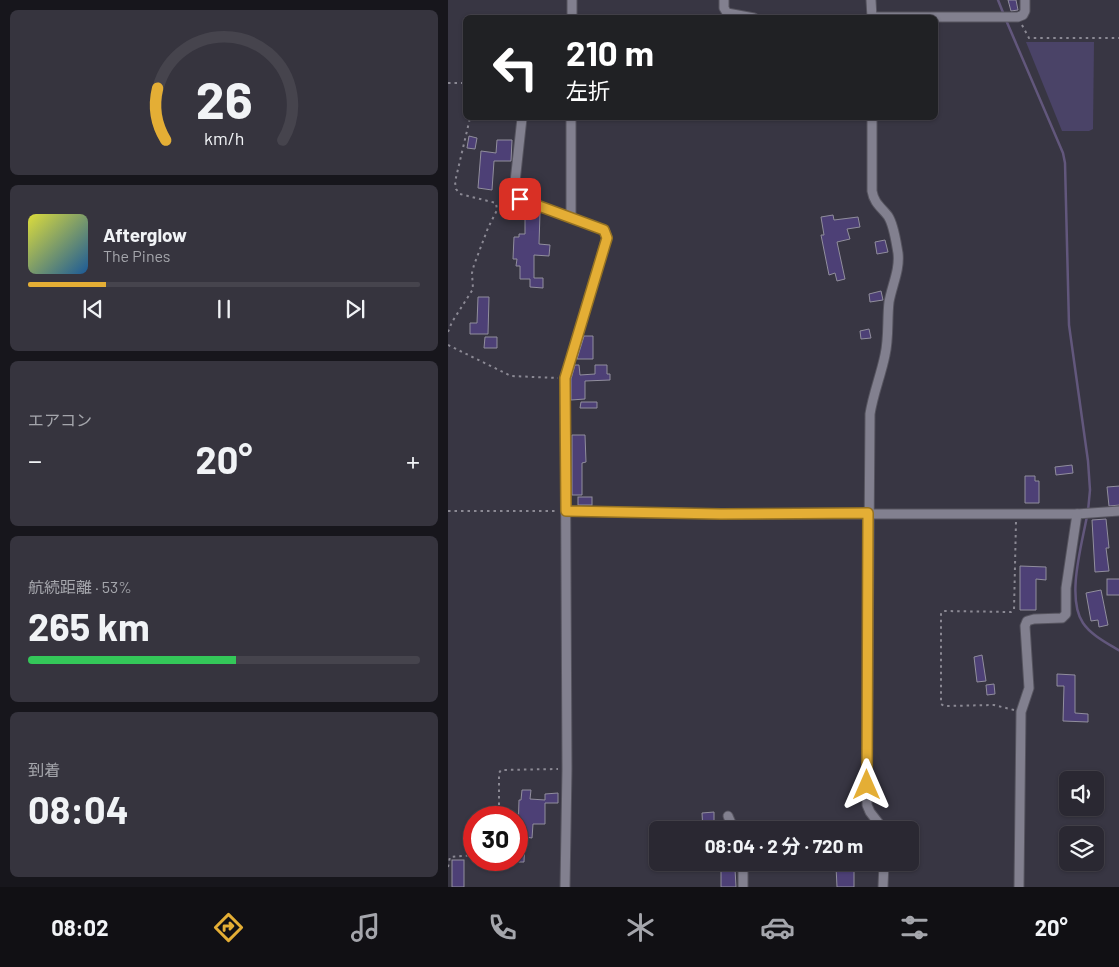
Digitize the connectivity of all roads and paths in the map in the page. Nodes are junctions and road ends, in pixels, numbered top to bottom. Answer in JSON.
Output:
{"nodes":[{"id":1,"x":572,"y":0,"type":"edge"},
{"id":2,"x":724,"y":0,"type":"edge"},
{"id":3,"x":871,"y":0,"type":"edge"},
{"id":4,"x":1025,"y":0,"type":"edge"},
{"id":5,"x":572,"y":15,"type":"edge"},
{"id":6,"x":738,"y":15,"type":"edge"},
{"id":7,"x":872,"y":15,"type":"edge"},
{"id":8,"x":938,"y":17,"type":"edge"},
{"id":9,"x":1016,"y":17,"type":"junction"},
{"id":10,"x":1120,"y":38,"type":"edge"},
{"id":11,"x":448,"y":83,"type":"edge"},
{"id":12,"x":463,"y":83,"type":"edge"},
{"id":13,"x":470,"y":120,"type":"edge"},
{"id":14,"x":522,"y":120,"type":"edge"},
{"id":15,"x":571,"y":120,"type":"edge"},
{"id":16,"x":872,"y":120,"type":"edge"},
{"id":17,"x":570,"y":218,"type":"junction"},
{"id":18,"x":448,"y":332,"type":"edge"},
{"id":19,"x":448,"y":345,"type":"edge"},
{"id":20,"x":565,"y":378,"type":"junction"},
{"id":21,"x":448,"y":511,"type":"edge"},
{"id":22,"x":566,"y":511,"type":"junction"},
{"id":23,"x":1120,"y":511,"type":"edge"},
{"id":24,"x":868,"y":513,"type":"junction"},
{"id":25,"x":1086,"y":513,"type":"junction"},
{"id":26,"x":1016,"y":514,"type":"junction"},
{"id":27,"x":1021,"y":712,"type":"junction"},
{"id":28,"x":567,"y":769,"type":"junction"},
{"id":29,"x":499,"y":806,"type":"edge"},
{"id":30,"x":728,"y":816,"type":"dead end"},
{"id":31,"x":730,"y":821,"type":"edge"},
{"id":32,"x":877,"y":821,"type":"edge"},
{"id":33,"x":463,"y":856,"type":"edge"},
{"id":34,"x":448,"y":868,"type":"edge"},
{"id":35,"x":742,"y":871,"type":"edge"},
{"id":36,"x":884,"y":871,"type":"edge"},
{"id":37,"x":565,"y":887,"type":"edge"},
{"id":38,"x":742,"y":887,"type":"edge"},
{"id":39,"x":883,"y":887,"type":"edge"},
{"id":40,"x":1019,"y":887,"type":"edge"}],
"edges":[{"from":1,"to":5,"type":"street"},
{"from":2,"to":6,"type":"street"},
{"from":3,"to":7,"type":"street"},
{"from":4,"to":9,"type":"street"},
{"from":8,"to":9,"type":"street"},
{"from":9,"to":10,"type":"path"},
{"from":11,"to":12,"type":"path"},
{"from":13,"to":18,"type":"path"},
{"from":14,"to":17,"type":"street"},
{"from":15,"to":17,"type":"street"},
{"from":16,"to":24,"type":"street"},
{"from":17,"to":20,"type":"street"},
{"from":19,"to":20,"type":"path"},
{"from":20,"to":22,"type":"street"},
{"from":21,"to":22,"type":"path"},
{"from":22,"to":24,"type":"street"},
{"from":22,"to":28,"type":"street"},
{"from":23,"to":25,"type":"street"},
{"from":24,"to":26,"type":"street"},
{"from":24,"to":32,"type":"street"},
{"from":25,"to":26,"type":"street"},
{"from":25,"to":27,"type":"street"},
{"from":26,"to":27,"type":"path"},
{"from":27,"to":40,"type":"street"},
{"from":28,"to":29,"type":"path"},
{"from":28,"to":37,"type":"street"},
{"from":30,"to":31,"type":"street"},
{"from":33,"to":34,"type":"path"},
{"from":35,"to":38,"type":"street"},
{"from":36,"to":39,"type":"street"}]}
